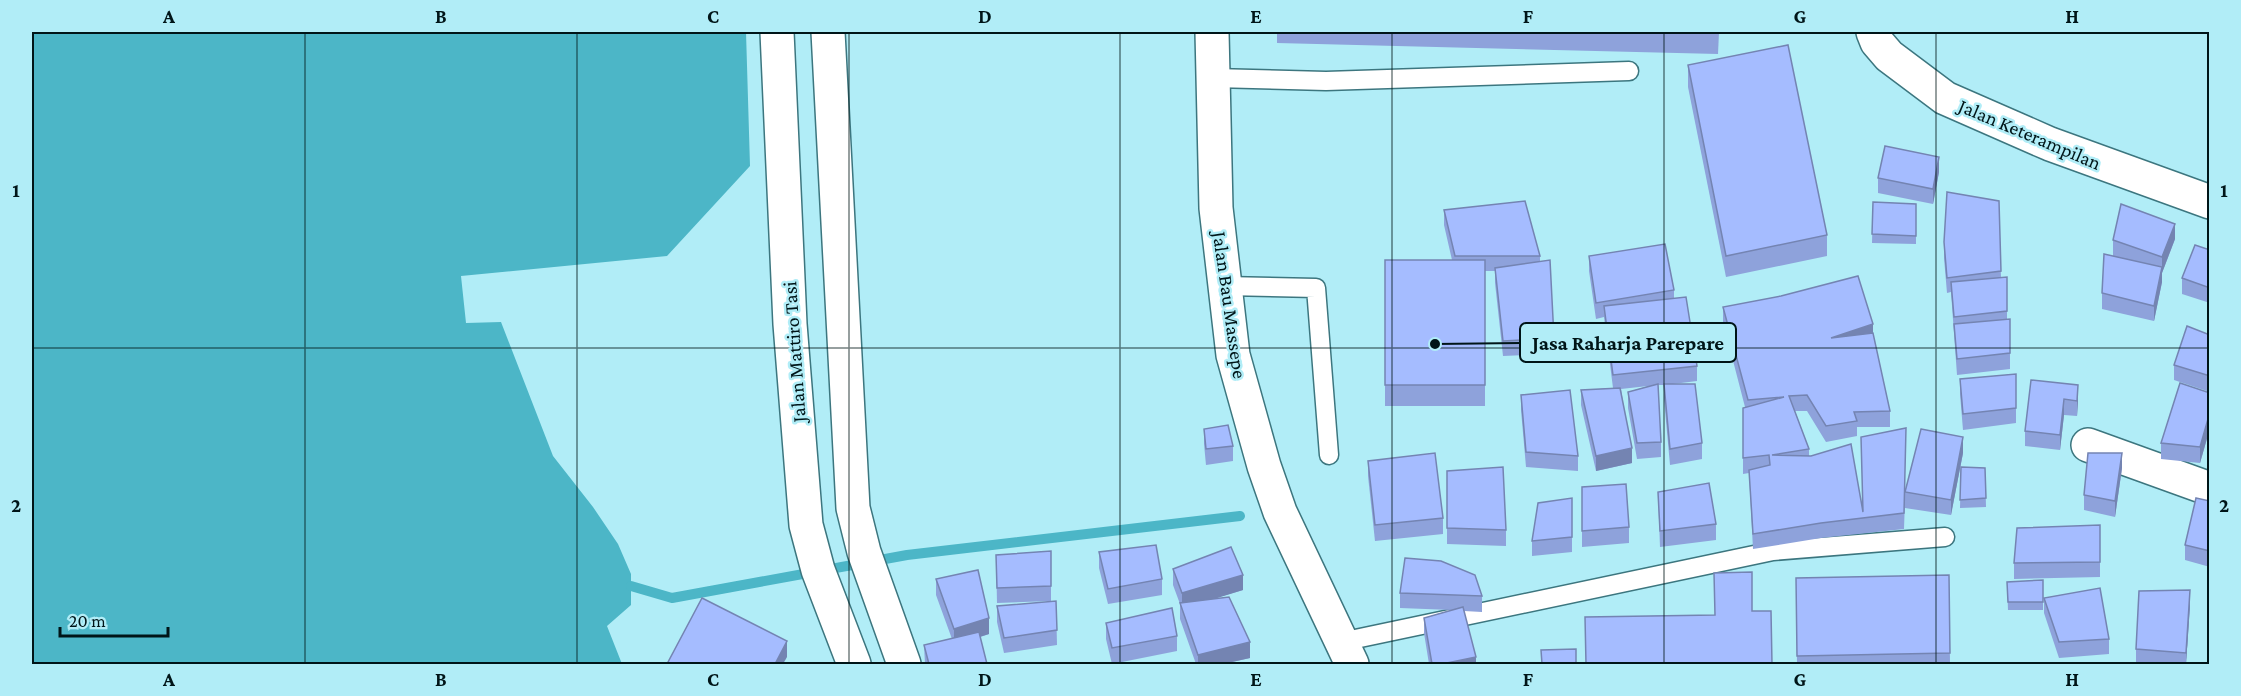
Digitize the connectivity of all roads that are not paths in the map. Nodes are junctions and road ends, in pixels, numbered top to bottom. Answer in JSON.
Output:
{"nodes":[{"id":1,"x":777,"y":32,"type":"edge"},
{"id":2,"x":828,"y":32,"type":"edge"},
{"id":3,"x":1212,"y":32,"type":"edge"},
{"id":4,"x":1872,"y":32,"type":"edge"},
{"id":5,"x":1629,"y":71,"type":"dead end"},
{"id":6,"x":1214,"y":78,"type":"junction"},
{"id":7,"x":2210,"y":202,"type":"edge"},
{"id":8,"x":1225,"y":286,"type":"junction"},
{"id":9,"x":2088,"y":445,"type":"dead end"},
{"id":10,"x":1329,"y":455,"type":"dead end"},
{"id":11,"x":2210,"y":489,"type":"edge"},
{"id":12,"x":1945,"y":537,"type":"dead end"},
{"id":13,"x":1347,"y":653,"type":"edge"},
{"id":14,"x":854,"y":664,"type":"edge"},
{"id":15,"x":904,"y":664,"type":"edge"}],
"edges":[{"from":1,"to":14,"type":"main road","name":"Jalan Mattiro Tasi"},
{"from":2,"to":15,"type":"main road"},
{"from":3,"to":6,"type":"main road","name":"Jalan Bau Massepe"},
{"from":4,"to":7,"type":"main road","name":"Jalan Keterampilan"},
{"from":5,"to":6,"type":"lane"},
{"from":6,"to":8,"type":"main road","name":"Jalan Bau Massepe"},
{"from":8,"to":10,"type":"lane"},
{"from":8,"to":13,"type":"main road","name":"Jalan Bau Massepe"},
{"from":9,"to":11,"type":"main road"},
{"from":12,"to":13,"type":"lane"}]}
